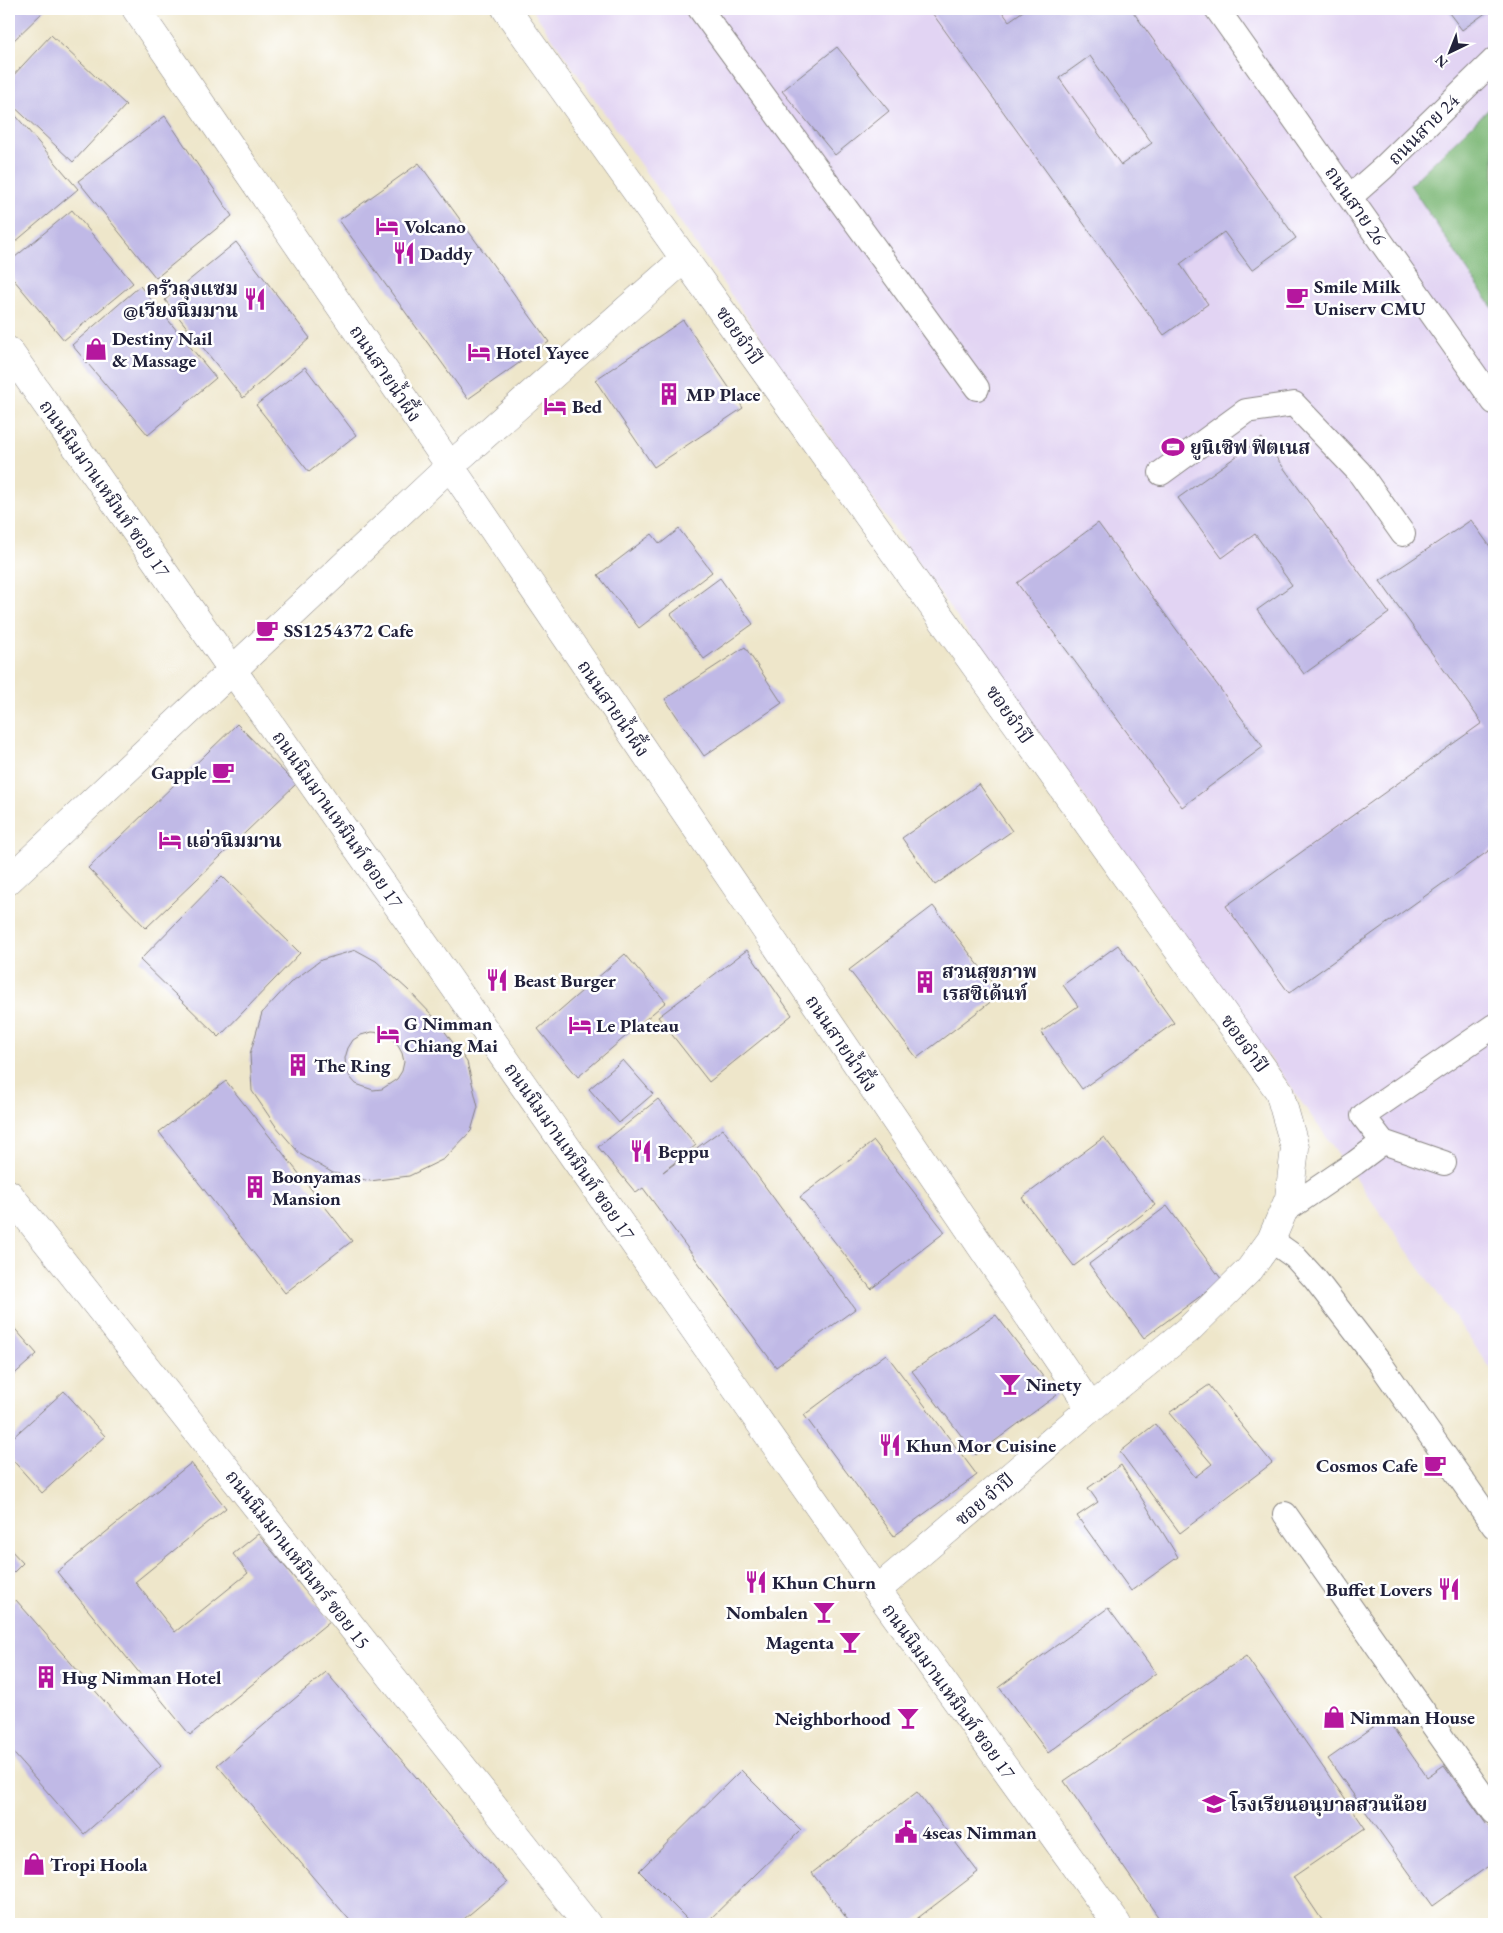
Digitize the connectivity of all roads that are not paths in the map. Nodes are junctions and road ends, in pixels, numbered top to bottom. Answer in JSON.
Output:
{"nodes":[{"id":1,"x":136,"y":9,"type":"edge"},
{"id":2,"x":506,"y":9,"type":"edge"},
{"id":3,"x":700,"y":9,"type":"edge"},
{"id":4,"x":1217,"y":9,"type":"edge"},
{"id":5,"x":1494,"y":60,"type":"edge"},
{"id":6,"x":1350,"y":197,"type":"junction"},
{"id":7,"x":684,"y":258,"type":"junction"},
{"id":8,"x":12,"y":365,"type":"edge"},
{"id":9,"x":977,"y":388,"type":"dead end"},
{"id":10,"x":1494,"y":402,"type":"edge"},
{"id":11,"x":450,"y":466,"type":"junction"},
{"id":12,"x":1161,"y":473,"type":"dead end"},
{"id":13,"x":1403,"y":534,"type":"dead end"},
{"id":14,"x":234,"y":670,"type":"junction"},
{"id":15,"x":9,"y":880,"type":"edge"},
{"id":16,"x":1494,"y":1026,"type":"edge"},
{"id":17,"x":1383,"y":1142,"type":"junction"},
{"id":18,"x":1444,"y":1163,"type":"dead end"},
{"id":19,"x":9,"y":1194,"type":"edge"},
{"id":20,"x":1283,"y":1212,"type":"junction"},
{"id":21,"x":1271,"y":1240,"type":"junction"},
{"id":22,"x":1091,"y":1408,"type":"junction"},
{"id":23,"x":1285,"y":1514,"type":"dead end"},
{"id":24,"x":1494,"y":1526,"type":"edge"},
{"id":25,"x":877,"y":1590,"type":"junction"},
{"id":26,"x":1494,"y":1812,"type":"edge"},
{"id":27,"x":587,"y":1924,"type":"edge"},
{"id":28,"x":1117,"y":1924,"type":"edge"}],
"edges":[{"from":1,"to":11,"type":"street","name":"ถนนสายน้ำผึ้ง"},
{"from":2,"to":7,"type":"street","name":"ซอยจำปี"},
{"from":3,"to":9,"type":"lane"},
{"from":4,"to":6,"type":"lane","name":"ถนนสาย 26"},
{"from":5,"to":6,"type":"lane","name":"ถนนสาย 24"},
{"from":6,"to":10,"type":"lane","name":"ถนนสาย 26"},
{"from":7,"to":11,"type":"street"},
{"from":7,"to":20,"type":"street","name":"ซอยจำปี"},
{"from":8,"to":14,"type":"street","name":"ถนนนิมมานเหมินท์ ซอย 17"},
{"from":11,"to":14,"type":"street"},
{"from":11,"to":22,"type":"street","name":"ถนนสายน้ำผึ้ง"},
{"from":12,"to":13,"type":"lane"},
{"from":14,"to":15,"type":"street"},
{"from":14,"to":25,"type":"street","name":"ถนนนิมมานเหมินท์ ซอย 17"},
{"from":16,"to":17,"type":"lane"},
{"from":17,"to":18,"type":"lane"},
{"from":17,"to":20,"type":"lane"},
{"from":19,"to":27,"type":"street","name":"ถนนนิมมานเหมินทร์ ซอย 15"},
{"from":20,"to":21,"type":"street","name":"ซอยจำปี"},
{"from":21,"to":22,"type":"street","name":"ซอยจำปี"},
{"from":21,"to":24,"type":"lane"},
{"from":22,"to":25,"type":"street","name":"ซอย จำปี"},
{"from":23,"to":26,"type":"lane"},
{"from":25,"to":28,"type":"street","name":"ถนนนิมมานเหมินท์ ซอย 17"}]}
